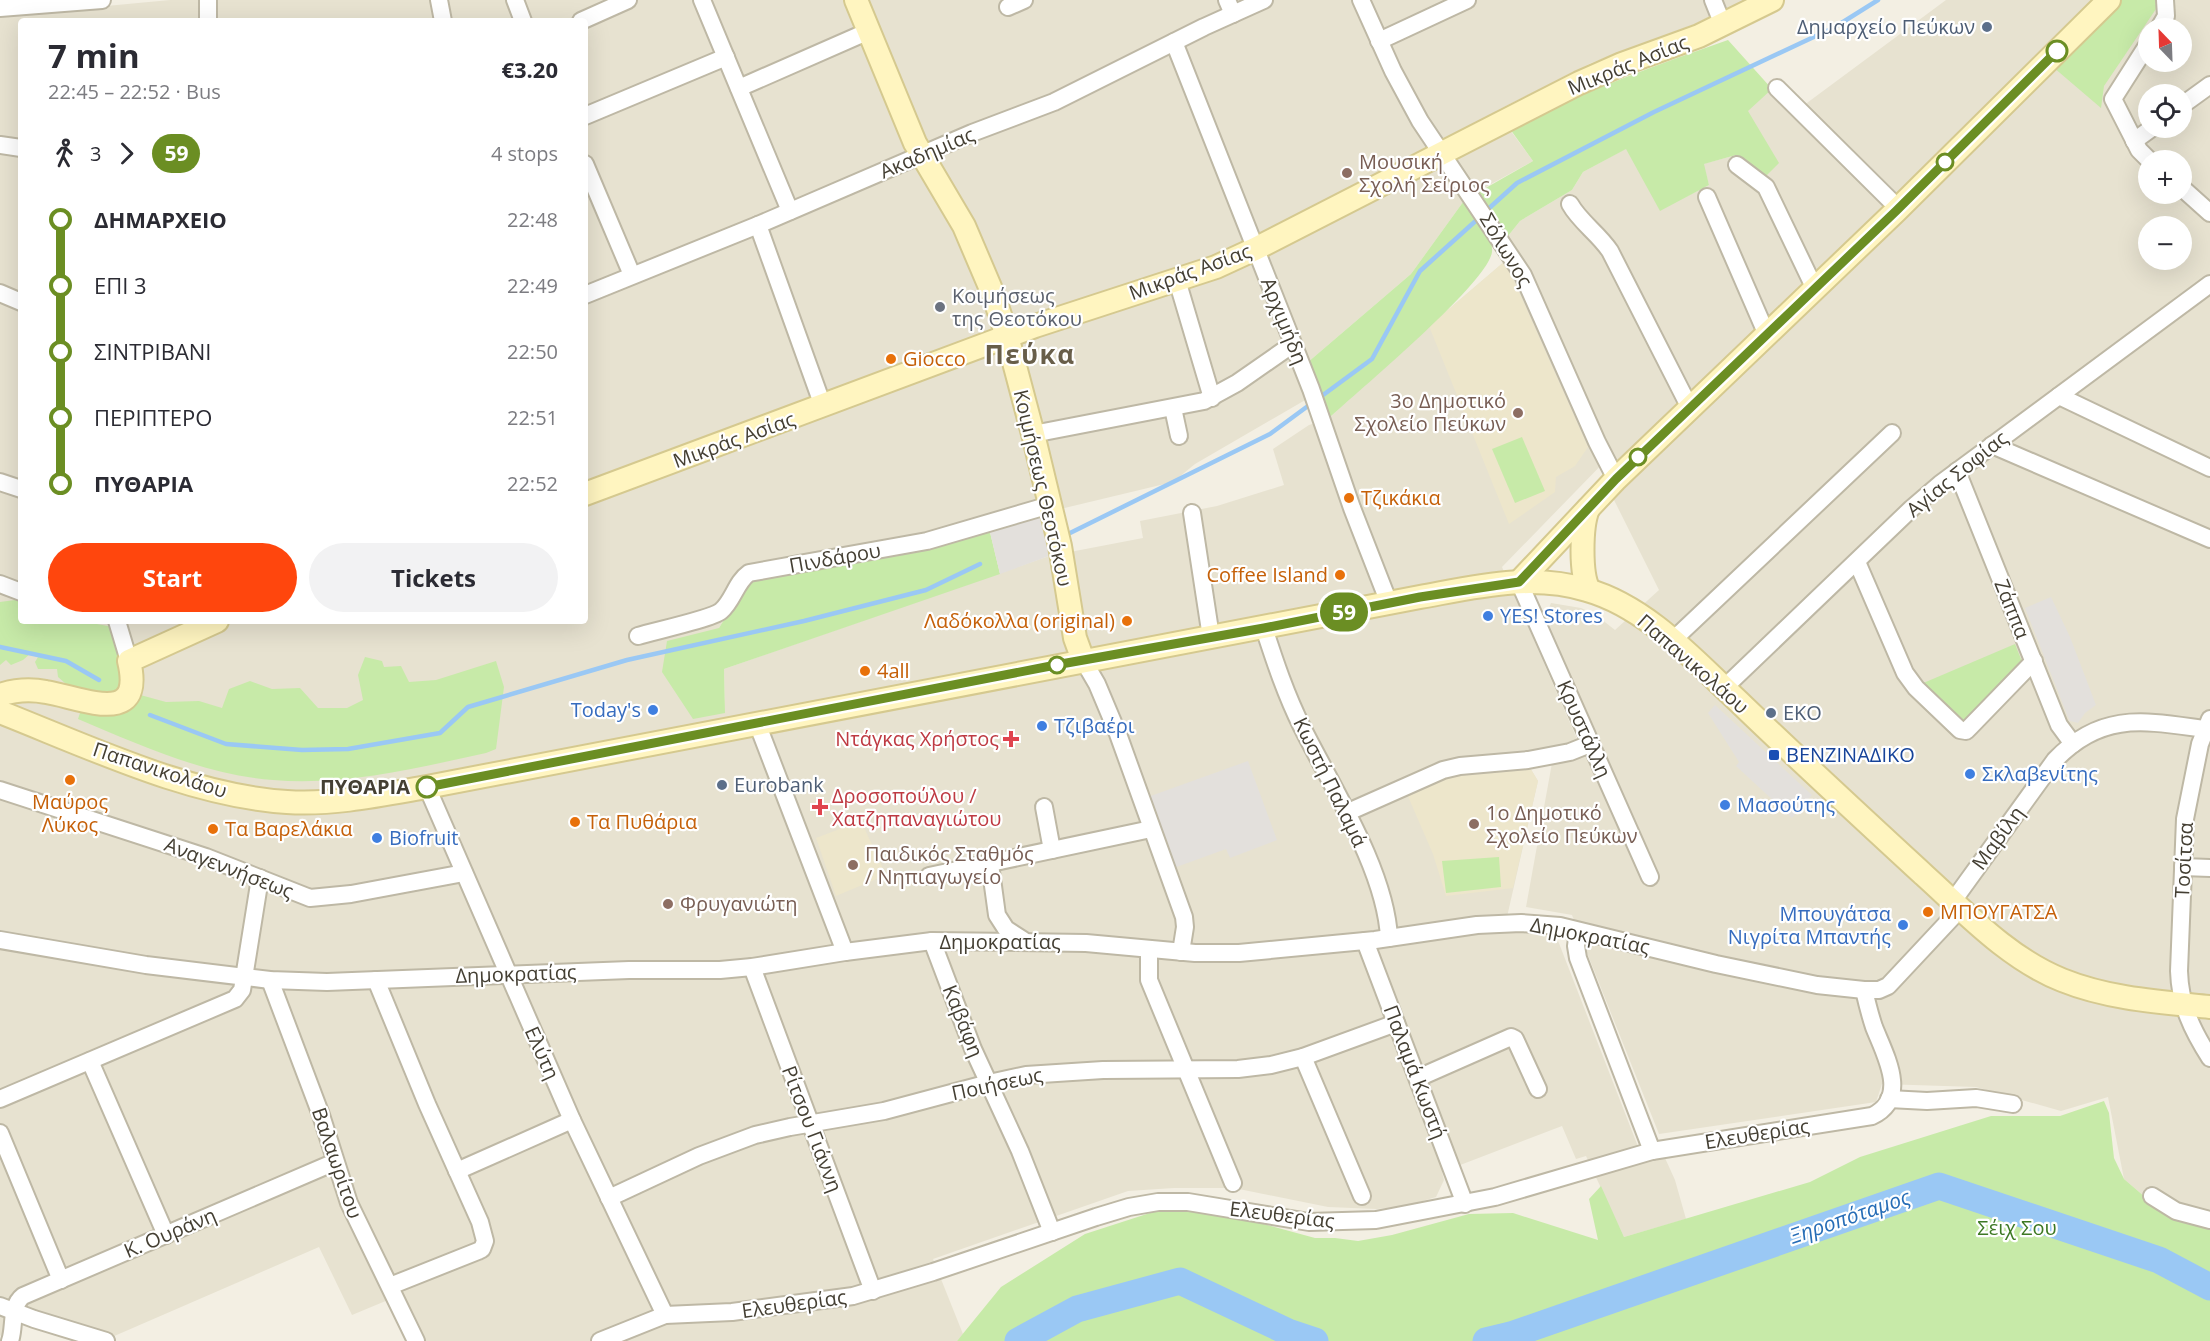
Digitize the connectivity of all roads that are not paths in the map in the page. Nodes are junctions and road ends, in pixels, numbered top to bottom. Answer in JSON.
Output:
{"nodes":[{"id":1,"x":102,"y":0,"type":"edge"},
{"id":2,"x":208,"y":0,"type":"edge"},
{"id":3,"x":439,"y":0,"type":"edge"},
{"id":4,"x":515,"y":0,"type":"edge"},
{"id":5,"x":628,"y":0,"type":"edge"},
{"id":6,"x":702,"y":0,"type":"edge"},
{"id":7,"x":856,"y":0,"type":"edge"},
{"id":8,"x":1264,"y":0,"type":"edge"},
{"id":9,"x":1361,"y":0,"type":"edge"},
{"id":10,"x":1467,"y":0,"type":"edge"},
{"id":11,"x":1713,"y":0,"type":"edge"},
{"id":12,"x":1772,"y":0,"type":"edge"},
{"id":13,"x":2098,"y":0,"type":"edge"},
{"id":14,"x":2109,"y":0,"type":"edge"},
{"id":15,"x":2165,"y":0,"type":"edge"},
{"id":16,"x":1230,"y":7,"type":"edge"},
{"id":17,"x":0,"y":8,"type":"edge"},
{"id":18,"x":208,"y":18,"type":"edge"},
{"id":19,"x":442,"y":18,"type":"edge"},
{"id":20,"x":523,"y":18,"type":"edge"},
{"id":21,"x":588,"y":18,"type":"edge"},
{"id":22,"x":2165,"y":18,"type":"edge"},
{"id":23,"x":1723,"y":25,"type":"junction"},
{"id":24,"x":869,"y":31,"type":"junction"},
{"id":25,"x":1379,"y":41,"type":"junction"},
{"id":26,"x":1174,"y":42,"type":"junction"},
{"id":27,"x":726,"y":57,"type":"junction"},
{"id":28,"x":2138,"y":60,"type":"edge"},
{"id":29,"x":2210,"y":85,"type":"edge"},
{"id":30,"x":739,"y":88,"type":"junction"},
{"id":31,"x":1777,"y":88,"type":"dead end"},
{"id":32,"x":2192,"y":98,"type":"edge"},
{"id":33,"x":588,"y":115,"type":"edge"},
{"id":34,"x":2138,"y":138,"type":"edge"},
{"id":35,"x":2134,"y":141,"type":"junction"},
{"id":36,"x":0,"y":145,"type":"edge"},
{"id":37,"x":18,"y":148,"type":"edge"},
{"id":38,"x":2139,"y":150,"type":"edge"},
{"id":39,"x":1441,"y":153,"type":"junction"},
{"id":40,"x":921,"y":156,"type":"junction"},
{"id":41,"x":1737,"y":165,"type":"dead end"},
{"id":42,"x":588,"y":171,"type":"edge"},
{"id":43,"x":1707,"y":197,"type":"dead end"},
{"id":44,"x":2192,"y":197,"type":"edge"},
{"id":45,"x":1890,"y":200,"type":"junction"},
{"id":46,"x":1570,"y":204,"type":"dead end"},
{"id":47,"x":790,"y":211,"type":"junction"},
{"id":48,"x":2210,"y":213,"type":"edge"},
{"id":49,"x":758,"y":225,"type":"junction"},
{"id":50,"x":1255,"y":249,"type":"junction"},
{"id":51,"x":632,"y":275,"type":"junction"},
{"id":52,"x":1177,"y":280,"type":"junction"},
{"id":53,"x":1812,"y":284,"type":"junction"},
{"id":54,"x":2210,"y":284,"type":"edge"},
{"id":55,"x":0,"y":294,"type":"edge"},
{"id":56,"x":588,"y":294,"type":"edge"},
{"id":57,"x":18,"y":301,"type":"edge"},
{"id":58,"x":1764,"y":329,"type":"junction"},
{"id":59,"x":1007,"y":336,"type":"junction"},
{"id":60,"x":1293,"y":344,"type":"junction"},
{"id":61,"x":2059,"y":396,"type":"junction"},
{"id":62,"x":1212,"y":398,"type":"junction"},
{"id":63,"x":1687,"y":403,"type":"junction"},
{"id":64,"x":823,"y":406,"type":"junction"},
{"id":65,"x":1173,"y":408,"type":"junction"},
{"id":66,"x":1892,"y":433,"type":"dead end"},
{"id":67,"x":1033,"y":434,"type":"junction"},
{"id":68,"x":1179,"y":436,"type":"dead end"},
{"id":69,"x":1992,"y":445,"type":"junction"},
{"id":70,"x":2210,"y":468,"type":"edge"},
{"id":71,"x":1957,"y":471,"type":"junction"},
{"id":72,"x":1613,"y":475,"type":"junction"},
{"id":73,"x":0,"y":482,"type":"edge"},
{"id":74,"x":18,"y":488,"type":"edge"},
{"id":75,"x":588,"y":493,"type":"edge"},
{"id":76,"x":1050,"y":505,"type":"junction"},
{"id":77,"x":1588,"y":509,"type":"junction"},
{"id":78,"x":1192,"y":513,"type":"dead end"},
{"id":79,"x":2210,"y":539,"type":"edge"},
{"id":80,"x":1857,"y":562,"type":"junction"},
{"id":81,"x":1519,"y":582,"type":"junction"},
{"id":82,"x":0,"y":584,"type":"edge"},
{"id":83,"x":18,"y":591,"type":"edge"},
{"id":84,"x":1589,"y":591,"type":"junction"},
{"id":85,"x":1389,"y":603,"type":"junction"},
{"id":86,"x":118,"y":624,"type":"edge"},
{"id":87,"x":210,"y":624,"type":"edge"},
{"id":88,"x":1264,"y":628,"type":"junction"},
{"id":89,"x":638,"y":636,"type":"dead end"},
{"id":90,"x":1211,"y":637,"type":"junction"},
{"id":91,"x":1672,"y":641,"type":"junction"},
{"id":92,"x":1083,"y":660,"type":"junction"},
{"id":93,"x":129,"y":661,"type":"junction"},
{"id":94,"x":2034,"y":661,"type":"junction"},
{"id":95,"x":1724,"y":688,"type":"junction"},
{"id":96,"x":23,"y":690,"type":"junction"},
{"id":97,"x":52,"y":693,"type":"junction"},
{"id":98,"x":0,"y":695,"type":"edge"},
{"id":99,"x":6,"y":715,"type":"edge"},
{"id":100,"x":757,"y":723,"type":"junction"},
{"id":101,"x":2207,"y":724,"type":"edge"},
{"id":102,"x":36,"y":727,"type":"junction"},
{"id":103,"x":1590,"y":744,"type":"junction"},
{"id":104,"x":2073,"y":744,"type":"junction"},
{"id":105,"x":427,"y":787,"type":"junction"},
{"id":106,"x":0,"y":790,"type":"edge"},
{"id":107,"x":1044,"y":807,"type":"dead end"},
{"id":108,"x":1346,"y":813,"type":"junction"},
{"id":109,"x":1151,"y":829,"type":"junction"},
{"id":110,"x":1052,"y":850,"type":"junction"},
{"id":111,"x":990,"y":864,"type":"junction"},
{"id":112,"x":2183,"y":867,"type":"junction"},
{"id":113,"x":2210,"y":868,"type":"edge"},
{"id":114,"x":464,"y":873,"type":"junction"},
{"id":115,"x":929,"y":876,"type":"dead end"},
{"id":116,"x":1650,"y":877,"type":"dead end"},
{"id":117,"x":260,"y":878,"type":"junction"},
{"id":118,"x":1957,"y":905,"type":"junction"},
{"id":119,"x":1578,"y":931,"type":"junction"},
{"id":120,"x":1389,"y":938,"type":"junction"},
{"id":121,"x":0,"y":940,"type":"edge"},
{"id":122,"x":1024,"y":940,"type":"junction"},
{"id":123,"x":932,"y":941,"type":"junction"},
{"id":124,"x":1365,"y":941,"type":"junction"},
{"id":125,"x":1149,"y":949,"type":"junction"},
{"id":126,"x":845,"y":952,"type":"junction"},
{"id":127,"x":1181,"y":952,"type":"junction"},
{"id":128,"x":752,"y":968,"type":"junction"},
{"id":129,"x":508,"y":974,"type":"junction"},
{"id":130,"x":245,"y":977,"type":"junction"},
{"id":131,"x":270,"y":980,"type":"junction"},
{"id":132,"x":376,"y":980,"type":"junction"},
{"id":133,"x":1864,"y":990,"type":"junction"},
{"id":134,"x":2183,"y":1005,"type":"junction"},
{"id":135,"x":2210,"y":1007,"type":"edge"},
{"id":136,"x":1396,"y":1023,"type":"junction"},
{"id":137,"x":1303,"y":1057,"type":"junction"},
{"id":138,"x":2210,"y":1058,"type":"edge"},
{"id":139,"x":90,"y":1061,"type":"junction"},
{"id":140,"x":1184,"y":1069,"type":"junction"},
{"id":141,"x":1418,"y":1078,"type":"junction"},
{"id":142,"x":989,"y":1083,"type":"junction"},
{"id":143,"x":1538,"y":1089,"type":"dead end"},
{"id":144,"x":0,"y":1099,"type":"edge"},
{"id":145,"x":1889,"y":1099,"type":"junction"},
{"id":146,"x":2013,"y":1104,"type":"dead end"},
{"id":147,"x":572,"y":1120,"type":"junction"},
{"id":148,"x":810,"y":1124,"type":"junction"},
{"id":149,"x":0,"y":1133,"type":"edge"},
{"id":150,"x":1652,"y":1151,"type":"junction"},
{"id":151,"x":335,"y":1162,"type":"junction"},
{"id":152,"x":457,"y":1170,"type":"junction"},
{"id":153,"x":1233,"y":1183,"type":"dead end"},
{"id":154,"x":1362,"y":1196,"type":"dead end"},
{"id":155,"x":2152,"y":1196,"type":"dead end"},
{"id":156,"x":609,"y":1198,"type":"junction"},
{"id":157,"x":1465,"y":1204,"type":"junction"},
{"id":158,"x":2210,"y":1220,"type":"edge"},
{"id":159,"x":1052,"y":1232,"type":"junction"},
{"id":160,"x":166,"y":1234,"type":"junction"},
{"id":161,"x":61,"y":1280,"type":"junction"},
{"id":162,"x":390,"y":1286,"type":"junction"},
{"id":163,"x":873,"y":1291,"type":"junction"},
{"id":164,"x":7,"y":1309,"type":"edge"},
{"id":165,"x":665,"y":1315,"type":"junction"},
{"id":166,"x":10,"y":1341,"type":"edge"},
{"id":167,"x":106,"y":1341,"type":"edge"},
{"id":168,"x":416,"y":1341,"type":"edge"},
{"id":169,"x":600,"y":1341,"type":"edge"}],
"edges":[{"from":1,"to":17,"type":"street"},
{"from":2,"to":18,"type":"street"},
{"from":3,"to":19,"type":"street"},
{"from":4,"to":20,"type":"street"},
{"from":5,"to":21,"type":"street"},
{"from":6,"to":27,"type":"street"},
{"from":7,"to":24,"type":"street","name":"Κοιμήσεως Θεοτόκου"},
{"from":8,"to":16,"type":"street","name":"Ακαδημίας"},
{"from":9,"to":25,"type":"street","name":"Σόλωνος"},
{"from":10,"to":25,"type":"street"},
{"from":11,"to":23,"type":"street"},
{"from":12,"to":23,"type":"street","name":"Μικράς Ασίας"},
{"from":13,"to":45,"type":"street"},
{"from":14,"to":53,"type":"street"},
{"from":15,"to":22,"type":"street"},
{"from":16,"to":26,"type":"street","name":"Ακαδημίας"},
{"from":23,"to":39,"type":"street","name":"Μικράς Ασίας"},
{"from":24,"to":30,"type":"street"},
{"from":24,"to":40,"type":"street","name":"Κοιμήσεως Θεοτόκου"},
{"from":25,"to":39,"type":"street","name":"Σόλωνος"},
{"from":26,"to":40,"type":"street","name":"Ακαδημίας"},
{"from":26,"to":50,"type":"street","name":"Αρχιμήδη"},
{"from":27,"to":30,"type":"street"},
{"from":27,"to":33,"type":"street"},
{"from":28,"to":35,"type":"street"},
{"from":29,"to":32,"type":"street"},
{"from":30,"to":47,"type":"street"},
{"from":31,"to":45,"type":"street"},
{"from":34,"to":35,"type":"street"},
{"from":35,"to":38,"type":"street"},
{"from":36,"to":37,"type":"street"},
{"from":39,"to":50,"type":"street","name":"Μικράς Ασίας"},
{"from":39,"to":72,"type":"street","name":"Σόλωνος"},
{"from":40,"to":47,"type":"street","name":"Ακαδημίας"},
{"from":40,"to":59,"type":"street","name":"Κοιμήσεως Θεοτόκου"},
{"from":41,"to":53,"type":"street"},
{"from":42,"to":51,"type":"street"},
{"from":43,"to":58,"type":"street"},
{"from":44,"to":48,"type":"street"},
{"from":45,"to":53,"type":"street"},
{"from":46,"to":63,"type":"street"},
{"from":47,"to":49,"type":"street","name":"Ακαδημίας"},
{"from":49,"to":51,"type":"street","name":"Ακαδημίας"},
{"from":49,"to":64,"type":"street"},
{"from":50,"to":52,"type":"street","name":"Μικράς Ασίας"},
{"from":50,"to":60,"type":"street","name":"Αρχιμήδη"},
{"from":51,"to":56,"type":"street","name":"Ακαδημίας"},
{"from":52,"to":59,"type":"street","name":"Μικράς Ασίας"},
{"from":52,"to":62,"type":"street"},
{"from":53,"to":58,"type":"street"},
{"from":54,"to":61,"type":"street","name":"Αγίας Σοφίας"},
{"from":55,"to":57,"type":"street"},
{"from":58,"to":63,"type":"street"},
{"from":59,"to":64,"type":"street","name":"Μικράς Ασίας"},
{"from":59,"to":67,"type":"street","name":"Κοιμήσεως Θεοτόκου"},
{"from":60,"to":62,"type":"street"},
{"from":60,"to":85,"type":"street","name":"Αρχιμήδη"},
{"from":61,"to":69,"type":"street","name":"Αγίας Σοφίας"},
{"from":61,"to":70,"type":"street"},
{"from":62,"to":65,"type":"street"},
{"from":63,"to":72,"type":"street"},
{"from":64,"to":75,"type":"street","name":"Μικράς Ασίας"},
{"from":65,"to":67,"type":"street"},
{"from":65,"to":68,"type":"street"},
{"from":66,"to":91,"type":"street"},
{"from":67,"to":76,"type":"street","name":"Κοιμήσεως Θεοτόκου"},
{"from":69,"to":71,"type":"street","name":"Αγίας Σοφίας"},
{"from":69,"to":79,"type":"street"},
{"from":71,"to":80,"type":"street","name":"Αγίας Σοφίας"},
{"from":71,"to":94,"type":"street","name":"Ζάππα"},
{"from":72,"to":77,"type":"street"},
{"from":72,"to":81,"type":"street"},
{"from":73,"to":74,"type":"street"},
{"from":76,"to":89,"type":"street","name":"Πινδάρου"},
{"from":76,"to":92,"type":"street","name":"Κοιμήσεως Θεοτόκου"},
{"from":77,"to":81,"type":"street"},
{"from":77,"to":84,"type":"street"},
{"from":78,"to":90,"type":"street"},
{"from":80,"to":94,"type":"street"},
{"from":80,"to":95,"type":"street","name":"Αγίας Σοφίας"},
{"from":81,"to":84,"type":"street","name":"Παπανικολάου"},
{"from":81,"to":85,"type":"street","name":"Παπανικολάου"},
{"from":81,"to":103,"type":"street","name":"Κρυστάλλη"},
{"from":82,"to":83,"type":"street"},
{"from":84,"to":91,"type":"street","name":"Παπανικολάου"},
{"from":85,"to":88,"type":"street","name":"Παπανικολάου"},
{"from":86,"to":93,"type":"street"},
{"from":87,"to":93,"type":"street"},
{"from":88,"to":90,"type":"street","name":"Παπανικολάου"},
{"from":88,"to":108,"type":"street","name":"Κωστή Παλαμά"},
{"from":90,"to":92,"type":"street","name":"Παπανικολάου"},
{"from":91,"to":95,"type":"street","name":"Παπανικολάου"},
{"from":92,"to":100,"type":"street","name":"Παπανικολάου"},
{"from":92,"to":109,"type":"street","name":"Κοιμήσεως Θεοτόκου"},
{"from":93,"to":97,"type":"street"},
{"from":94,"to":104,"type":"street","name":"Ζάππα"},
{"from":95,"to":118,"type":"street","name":"Παπανικολάου"},
{"from":96,"to":97,"type":"street"},
{"from":96,"to":98,"type":"street"},
{"from":96,"to":99,"type":"street"},
{"from":97,"to":102,"type":"street"},
{"from":99,"to":102,"type":"street","name":"Παπανικολάου"},
{"from":100,"to":105,"type":"street","name":"Παπανικολάου"},
{"from":100,"to":126,"type":"street"},
{"from":101,"to":104,"type":"street","name":"Μαβίλη"},
{"from":101,"to":112,"type":"street","name":"Τοσίτσα"},
{"from":102,"to":105,"type":"street","name":"Παπανικολάου"},
{"from":103,"to":108,"type":"street"},
{"from":103,"to":116,"type":"street","name":"Κρυστάλλη"},
{"from":104,"to":118,"type":"street","name":"Μαβίλη"},
{"from":105,"to":114,"type":"street","name":"Ελύτη"},
{"from":106,"to":117,"type":"street","name":"Αναγεννήσεως"},
{"from":107,"to":110,"type":"street"},
{"from":108,"to":120,"type":"street","name":"Κωστή Παλαμά"},
{"from":109,"to":110,"type":"street"},
{"from":109,"to":127,"type":"street","name":"Κοιμήσεως Θεοτόκου"},
{"from":110,"to":111,"type":"street"},
{"from":111,"to":115,"type":"street"},
{"from":111,"to":122,"type":"street"},
{"from":112,"to":113,"type":"street"},
{"from":112,"to":134,"type":"street","name":"Τοσίτσα"},
{"from":114,"to":117,"type":"street","name":"Αναγεννήσεως"},
{"from":114,"to":129,"type":"street","name":"Ελύτη"},
{"from":117,"to":130,"type":"street"},
{"from":118,"to":133,"type":"street","name":"Δημοκρατίας"},
{"from":118,"to":134,"type":"street","name":"Παπανικολάου"},
{"from":119,"to":120,"type":"street","name":"Δημοκρατίας"},
{"from":119,"to":133,"type":"street","name":"Δημοκρατίας"},
{"from":119,"to":150,"type":"street"},
{"from":120,"to":124,"type":"street","name":"Δημοκρατίας"},
{"from":121,"to":130,"type":"street","name":"Δημοκρατίας"},
{"from":122,"to":123,"type":"street","name":"Δημοκρατίας"},
{"from":122,"to":125,"type":"street","name":"Δημοκρατίας"},
{"from":123,"to":126,"type":"street","name":"Δημοκρατίας"},
{"from":123,"to":142,"type":"street","name":"Καβάφη"},
{"from":124,"to":127,"type":"street","name":"Δημοκρατίας"},
{"from":124,"to":136,"type":"street","name":"Παλαμά Κωστή"},
{"from":125,"to":127,"type":"street","name":"Δημοκρατίας"},
{"from":125,"to":140,"type":"street"},
{"from":126,"to":128,"type":"street","name":"Δημοκρατίας"},
{"from":128,"to":129,"type":"street","name":"Δημοκρατίας"},
{"from":128,"to":148,"type":"street","name":"Ρίτσου Γιάννη"},
{"from":129,"to":132,"type":"street","name":"Δημοκρατίας"},
{"from":129,"to":147,"type":"street","name":"Ελύτη"},
{"from":130,"to":131,"type":"street","name":"Δημοκρατίας"},
{"from":130,"to":139,"type":"street"},
{"from":131,"to":132,"type":"street","name":"Δημοκρατίας"},
{"from":131,"to":151,"type":"street","name":"Βαλαωρίτου"},
{"from":132,"to":152,"type":"street"},
{"from":133,"to":145,"type":"street"},
{"from":134,"to":135,"type":"street","name":"Παπανικολάου"},
{"from":134,"to":138,"type":"street","name":"Τοσίτσα"},
{"from":136,"to":137,"type":"street","name":"Ποιήσεως"},
{"from":136,"to":141,"type":"street","name":"Παλαμά Κωστή"},
{"from":137,"to":140,"type":"street","name":"Ποιήσεως"},
{"from":137,"to":154,"type":"street"},
{"from":139,"to":144,"type":"street"},
{"from":139,"to":160,"type":"street"},
{"from":140,"to":142,"type":"street","name":"Ποιήσεως"},
{"from":140,"to":153,"type":"street"},
{"from":141,"to":143,"type":"street"},
{"from":141,"to":157,"type":"street","name":"Παλαμά Κωστή"},
{"from":142,"to":148,"type":"street","name":"Ποιήσεως"},
{"from":142,"to":159,"type":"street","name":"Καβάφη"},
{"from":145,"to":146,"type":"street"},
{"from":145,"to":150,"type":"street","name":"Ελευθερίας"},
{"from":147,"to":152,"type":"street"},
{"from":147,"to":156,"type":"street","name":"Ελύτη"},
{"from":148,"to":156,"type":"street","name":"Ποιήσεως"},
{"from":148,"to":163,"type":"street","name":"Ρίτσου Γιάννη"},
{"from":149,"to":161,"type":"street"},
{"from":150,"to":157,"type":"street","name":"Ελευθερίας"},
{"from":151,"to":160,"type":"street","name":"Κ. Ουράνη"},
{"from":151,"to":162,"type":"street","name":"Βαλαωρίτου"},
{"from":152,"to":162,"type":"street"},
{"from":155,"to":158,"type":"street"},
{"from":156,"to":165,"type":"street","name":"Ελύτη"},
{"from":157,"to":159,"type":"street","name":"Ελευθερίας"},
{"from":159,"to":163,"type":"street","name":"Ελευθερίας"},
{"from":160,"to":161,"type":"street","name":"Κ. Ουράνη"},
{"from":161,"to":164,"type":"street","name":"Κ. Ουράνη"},
{"from":162,"to":168,"type":"street","name":"Βαλαωρίτου"},
{"from":163,"to":165,"type":"street","name":"Ελευθερίας"},
{"from":164,"to":166,"type":"street"},
{"from":164,"to":167,"type":"street"},
{"from":165,"to":169,"type":"street","name":"Ελευθερίας"}]}
